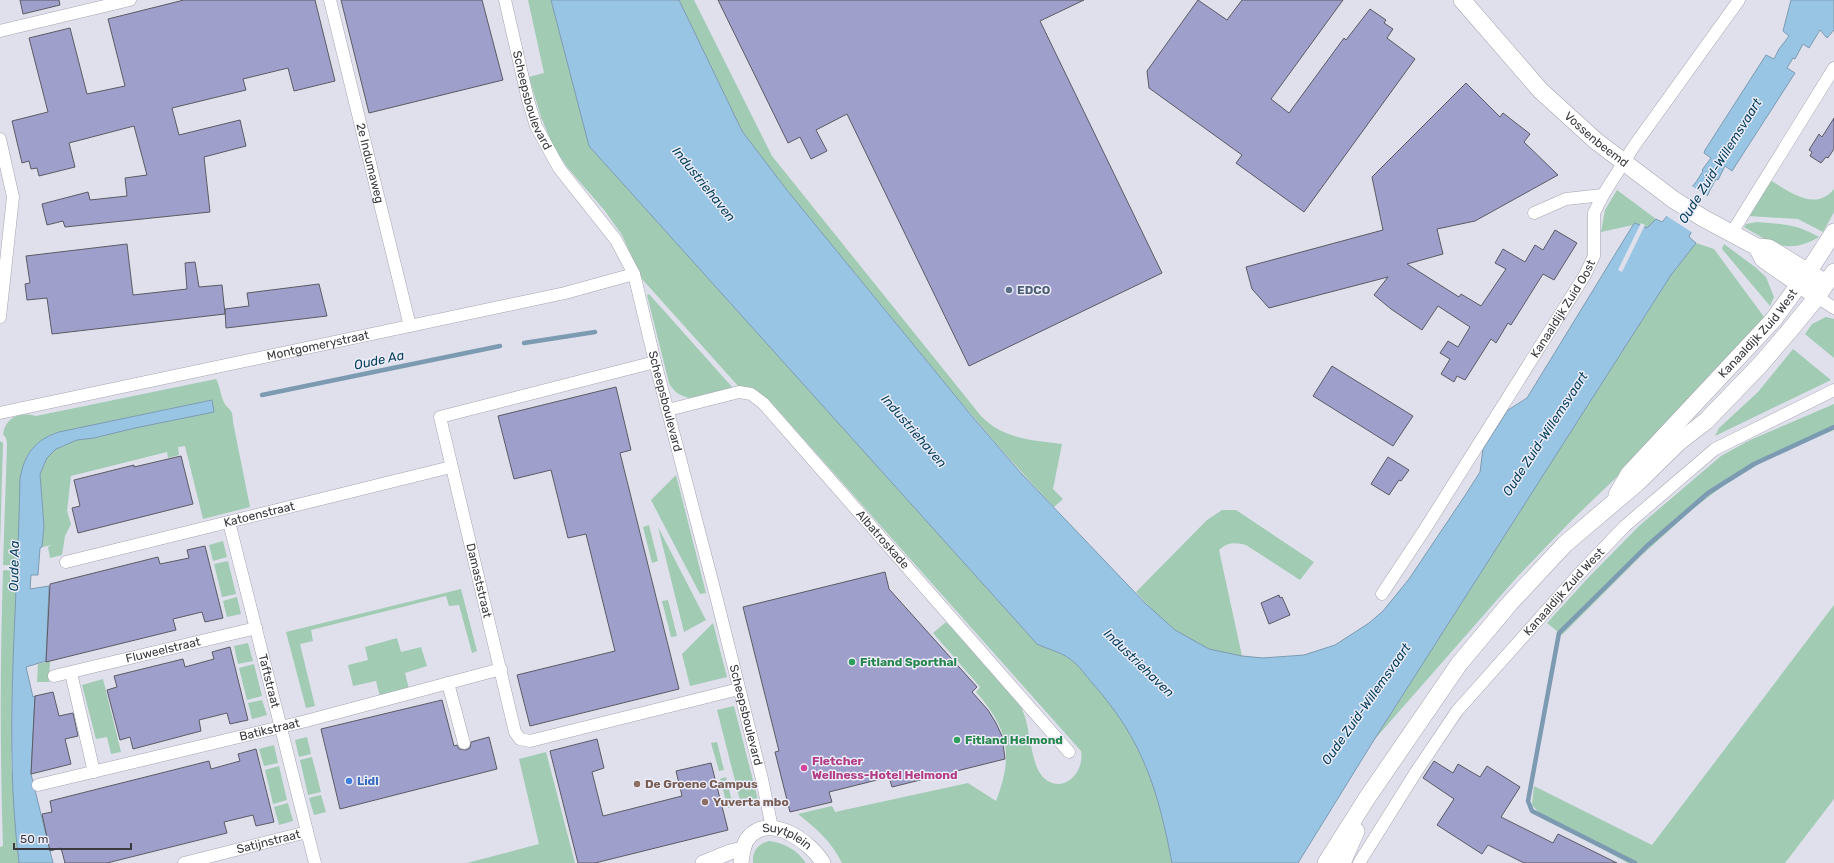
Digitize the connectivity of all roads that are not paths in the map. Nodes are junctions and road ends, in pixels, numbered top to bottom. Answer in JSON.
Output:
{"nodes":[{"id":1,"x":130,"y":0,"type":"edge"},
{"id":2,"x":330,"y":0,"type":"edge"},
{"id":3,"x":504,"y":0,"type":"edge"},
{"id":4,"x":1462,"y":0,"type":"edge"},
{"id":5,"x":1739,"y":0,"type":"edge"},
{"id":6,"x":0,"y":31,"type":"edge"},
{"id":7,"x":1834,"y":68,"type":"edge"},
{"id":8,"x":0,"y":139,"type":"edge"},
{"id":9,"x":1623,"y":163,"type":"junction"},
{"id":10,"x":1603,"y":195,"type":"junction"},
{"id":11,"x":1534,"y":213,"type":"dead end"},
{"id":12,"x":1834,"y":232,"type":"edge"},
{"id":13,"x":1731,"y":234,"type":"junction"},
{"id":14,"x":634,"y":274,"type":"junction"},
{"id":15,"x":1804,"y":279,"type":"junction"},
{"id":16,"x":1828,"y":285,"type":"edge"},
{"id":17,"x":1834,"y":308,"type":"edge"},
{"id":18,"x":0,"y":317,"type":"edge"},
{"id":19,"x":410,"y":326,"type":"junction"},
{"id":20,"x":655,"y":362,"type":"junction"},
{"id":21,"x":1834,"y":390,"type":"edge"},
{"id":22,"x":668,"y":410,"type":"junction"},
{"id":23,"x":0,"y":413,"type":"edge"},
{"id":24,"x":451,"y":467,"type":"junction"},
{"id":25,"x":1612,"y":502,"type":"junction"},
{"id":26,"x":229,"y":522,"type":"junction"},
{"id":27,"x":66,"y":562,"type":"dead end"},
{"id":28,"x":1382,"y":594,"type":"dead end"},
{"id":29,"x":256,"y":628,"type":"junction"},
{"id":30,"x":501,"y":669,"type":"junction"},
{"id":31,"x":71,"y":673,"type":"junction"},
{"id":32,"x":54,"y":676,"type":"dead end"},
{"id":33,"x":448,"y":683,"type":"junction"},
{"id":34,"x":739,"y":689,"type":"junction"},
{"id":35,"x":281,"y":727,"type":"junction"},
{"id":36,"x":464,"y":743,"type":"dead end"},
{"id":37,"x":1069,"y":752,"type":"dead end"},
{"id":38,"x":94,"y":772,"type":"junction"},
{"id":39,"x":38,"y":786,"type":"dead end"},
{"id":40,"x":1367,"y":798,"type":"junction"},
{"id":41,"x":772,"y":828,"type":"junction"},
{"id":42,"x":307,"y":832,"type":"junction"},
{"id":43,"x":742,"y":856,"type":"edge"},
{"id":44,"x":184,"y":863,"type":"edge"},
{"id":45,"x":315,"y":863,"type":"edge"},
{"id":46,"x":703,"y":863,"type":"edge"},
{"id":47,"x":823,"y":863,"type":"edge"},
{"id":48,"x":1326,"y":863,"type":"edge"},
{"id":49,"x":1342,"y":863,"type":"edge"},
{"id":50,"x":1359,"y":863,"type":"edge"}],
"edges":[{"from":1,"to":6,"type":"street"},
{"from":2,"to":19,"type":"street","name":"2e Indumaweg"},
{"from":3,"to":14,"type":"street","name":"Scheepsboulevard"},
{"from":4,"to":9,"type":"main road","name":"Vossenbeemd"},
{"from":5,"to":9,"type":"street","name":"Kanaaldijk Zuid Oost"},
{"from":7,"to":13,"type":"street"},
{"from":8,"to":18,"type":"street"},
{"from":9,"to":10,"type":"street","name":"Kanaaldijk Zuid Oost"},
{"from":9,"to":13,"type":"main road","name":"Vossenbeemd"},
{"from":10,"to":11,"type":"street"},
{"from":10,"to":28,"type":"street","name":"Kanaaldijk Zuid Oost"},
{"from":12,"to":15,"type":"main road","name":"Kanaaldijk Zuid West"},
{"from":13,"to":15,"type":"main road","name":"Vossenbeemd"},
{"from":14,"to":19,"type":"street","name":"Montgomerystraat"},
{"from":14,"to":20,"type":"street","name":"Scheepsboulevard"},
{"from":15,"to":16,"type":"main road","name":"Vossenbeemd"},
{"from":15,"to":25,"type":"main road","name":"Kanaaldijk Zuid West"},
{"from":16,"to":17,"type":"street"},
{"from":16,"to":25,"type":"main road","name":"Kanaaldijk Zuid West"},
{"from":19,"to":23,"type":"street","name":"Montgomerystraat"},
{"from":20,"to":22,"type":"street","name":"Scheepsboulevard"},
{"from":20,"to":24,"type":"street","name":"Damaststraat"},
{"from":21,"to":50,"type":"street","name":"Kanaaldijk Zuid West"},
{"from":22,"to":34,"type":"street","name":"Scheepsboulevard"},
{"from":22,"to":37,"type":"street","name":"Albatroskade"},
{"from":24,"to":26,"type":"street","name":"Katoenstraat"},
{"from":24,"to":30,"type":"street","name":"Damaststraat"},
{"from":25,"to":40,"type":"main road","name":"Kanaaldijk Zuid West"},
{"from":26,"to":27,"type":"street","name":"Katoenstraat"},
{"from":26,"to":29,"type":"street","name":"Taftstraat"},
{"from":29,"to":31,"type":"street","name":"Fluweelstraat"},
{"from":29,"to":35,"type":"street","name":"Taftstraat"},
{"from":30,"to":33,"type":"street","name":"Batikstraat"},
{"from":30,"to":34,"type":"street","name":"Damaststraat"},
{"from":31,"to":32,"type":"street","name":"Fluweelstraat"},
{"from":31,"to":38,"type":"street"},
{"from":33,"to":35,"type":"street","name":"Batikstraat"},
{"from":33,"to":36,"type":"street"},
{"from":34,"to":41,"type":"street","name":"Scheepsboulevard"},
{"from":35,"to":38,"type":"street","name":"Batikstraat"},
{"from":35,"to":42,"type":"street","name":"Taftstraat"},
{"from":38,"to":39,"type":"street","name":"Batikstraat"},
{"from":40,"to":48,"type":"main road","name":"Kanaaldijk Zuid West"},
{"from":40,"to":49,"type":"main road","name":"Kanaaldijk Zuid West"},
{"from":41,"to":43,"type":"street","name":"Suytplein"},
{"from":41,"to":47,"type":"street","name":"Suytplein"},
{"from":42,"to":44,"type":"street","name":"Satijnstraat"},
{"from":42,"to":45,"type":"street","name":"Taftstraat"},
{"from":43,"to":46,"type":"street"}]}
